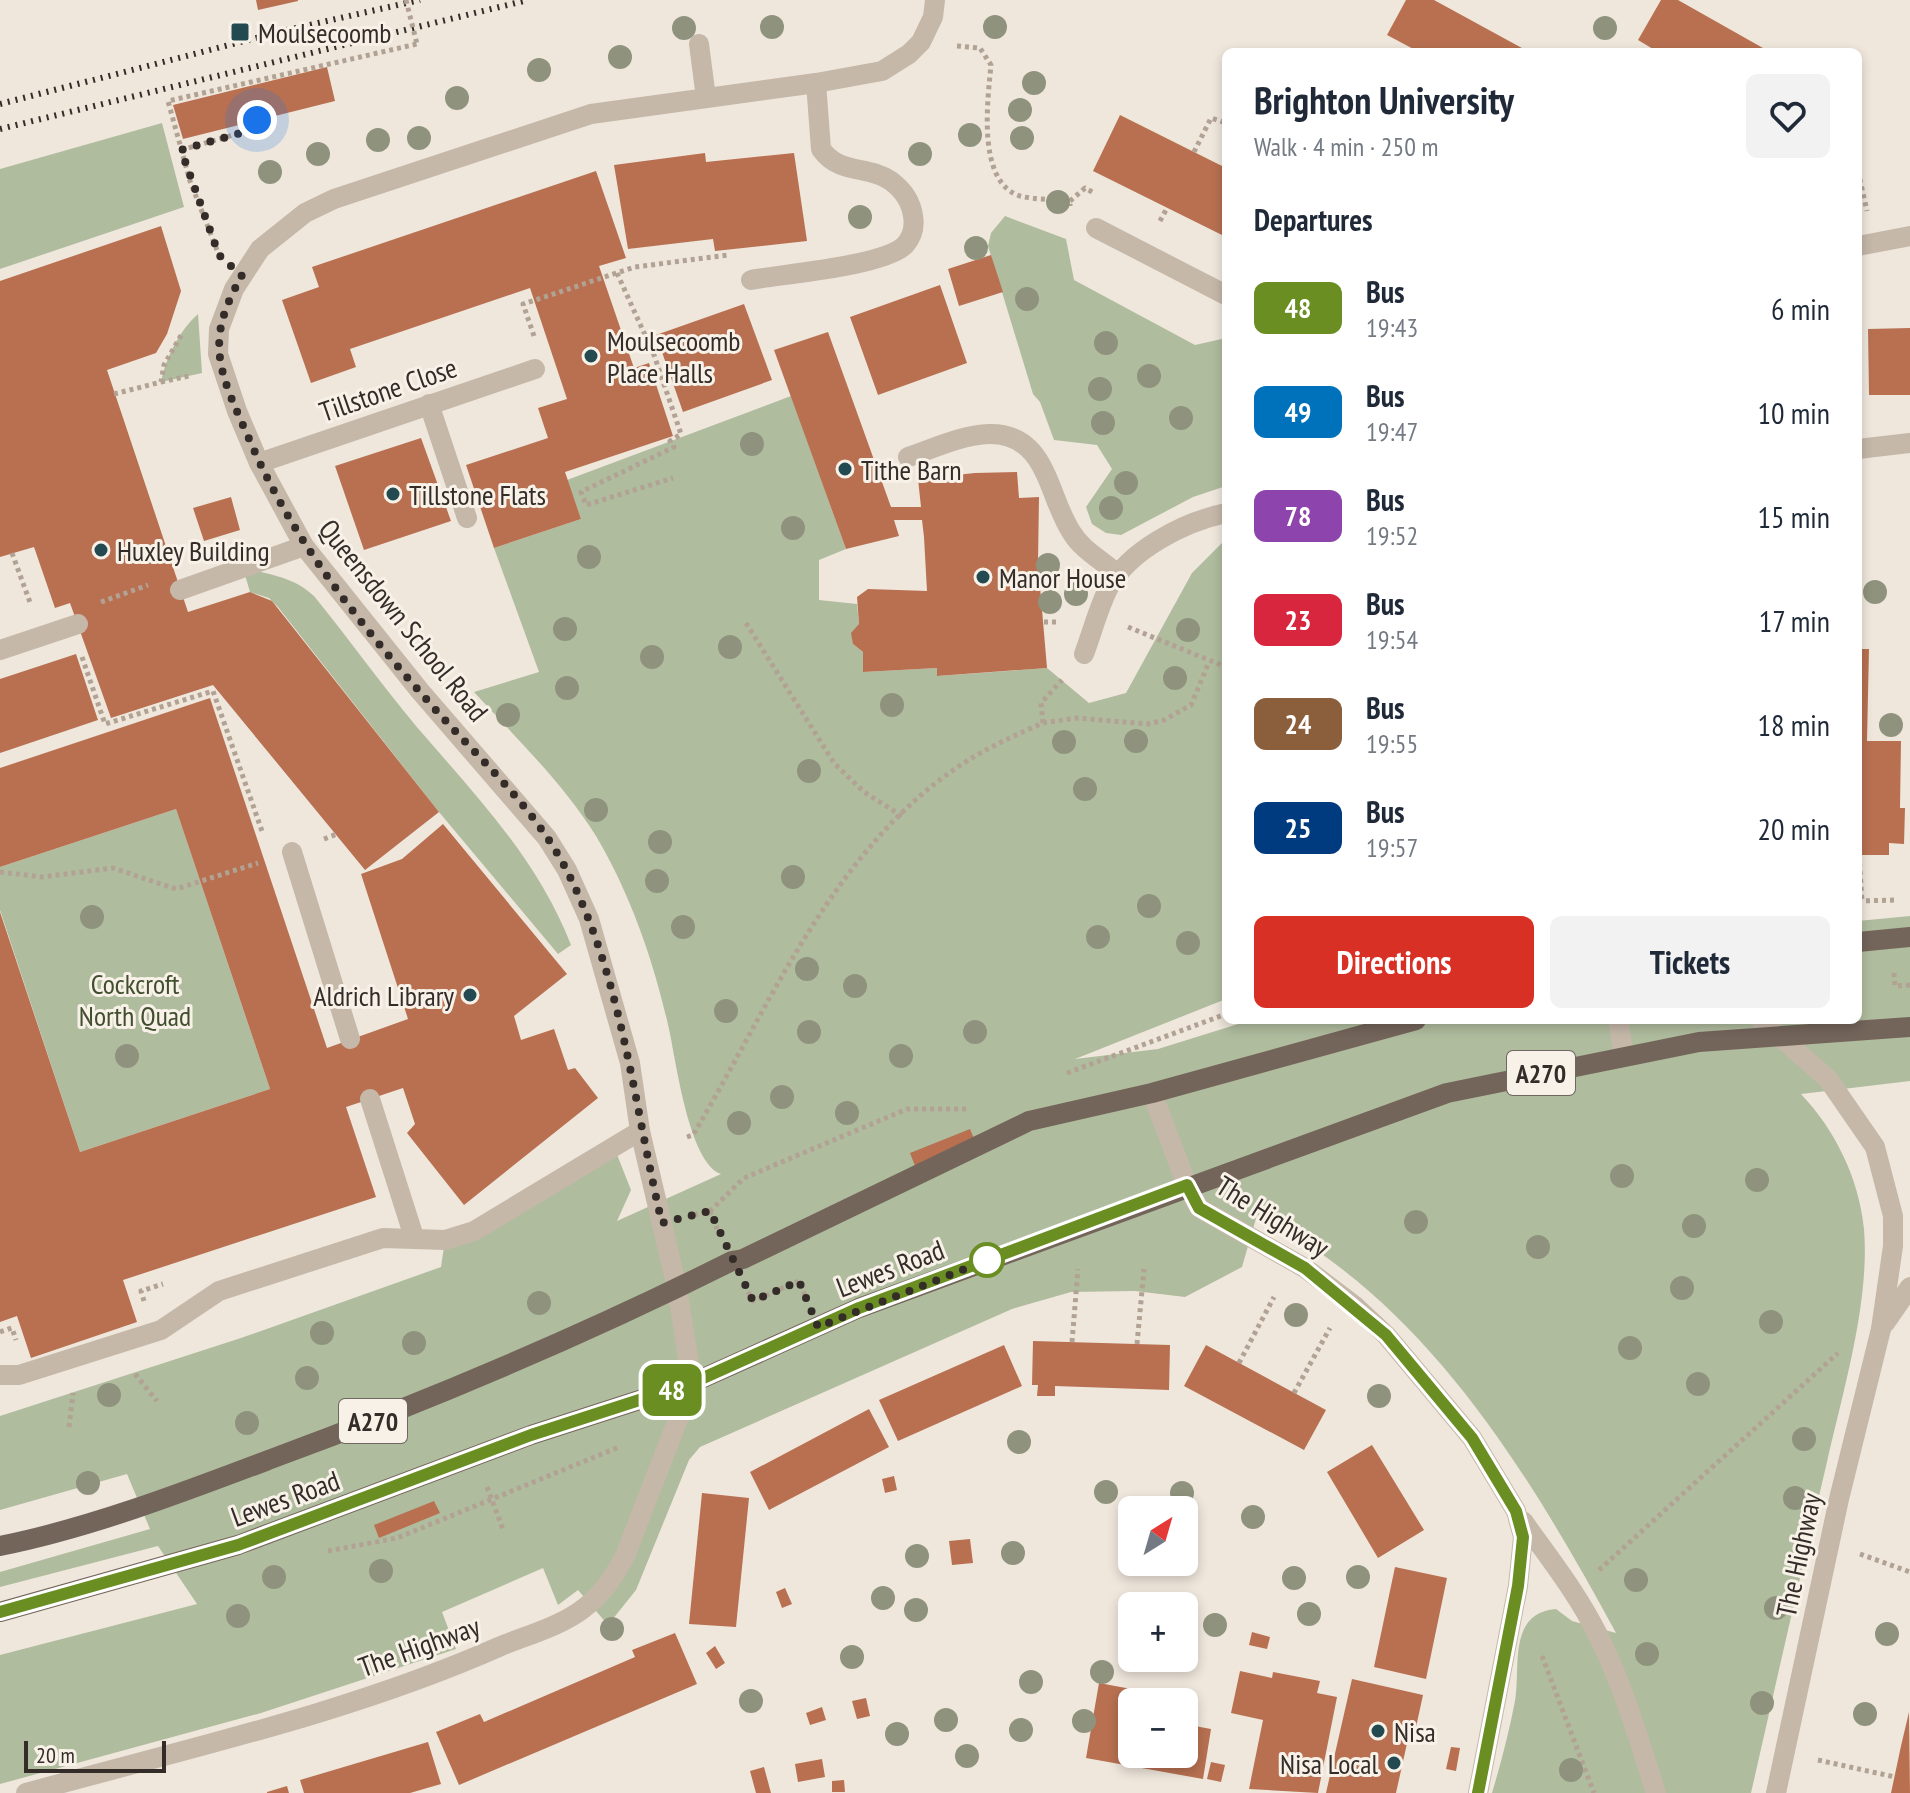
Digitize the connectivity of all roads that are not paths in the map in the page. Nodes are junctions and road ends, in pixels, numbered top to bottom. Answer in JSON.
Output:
{"nodes":[{"id":1,"x":935,"y":0,"type":"edge"},
{"id":2,"x":699,"y":44,"type":"dead end"},
{"id":3,"x":816,"y":83,"type":"junction"},
{"id":4,"x":706,"y":98,"type":"junction"},
{"id":5,"x":1096,"y":228,"type":"road end"},
{"id":6,"x":1910,"y":236,"type":"edge"},
{"id":7,"x":1862,"y":245,"type":"edge"},
{"id":8,"x":751,"y":280,"type":"road end"},
{"id":9,"x":1222,"y":293,"type":"edge"},
{"id":10,"x":535,"y":369,"type":"road end"},
{"id":11,"x":429,"y":404,"type":"junction"},
{"id":12,"x":1910,"y":443,"type":"edge"},
{"id":13,"x":1862,"y":449,"type":"edge"},
{"id":14,"x":908,"y":457,"type":"dead end"},
{"id":15,"x":259,"y":463,"type":"junction"},
{"id":16,"x":1222,"y":514,"type":"edge"},
{"id":17,"x":467,"y":518,"type":"dead end"},
{"id":18,"x":304,"y":546,"type":"junction"},
{"id":19,"x":1117,"y":574,"type":"junction"},
{"id":20,"x":180,"y":590,"type":"dead end"},
{"id":21,"x":74,"y":625,"type":"road end"},
{"id":22,"x":0,"y":650,"type":"edge"},
{"id":23,"x":1084,"y":654,"type":"road end"},
{"id":24,"x":292,"y":852,"type":"dead end"},
{"id":25,"x":1910,"y":937,"type":"edge"},
{"id":26,"x":1862,"y":942,"type":"edge"},
{"id":27,"x":1402,"y":1024,"type":"edge"},
{"id":28,"x":1619,"y":1024,"type":"edge"},
{"id":29,"x":1765,"y":1024,"type":"edge"},
{"id":30,"x":1910,"y":1027,"type":"edge"},
{"id":31,"x":1776,"y":1036,"type":"junction"},
{"id":32,"x":350,"y":1039,"type":"dead end"},
{"id":33,"x":1624,"y":1055,"type":"junction"},
{"id":34,"x":1152,"y":1093,"type":"junction"},
{"id":35,"x":370,"y":1099,"type":"dead end"},
{"id":36,"x":640,"y":1131,"type":"junction"},
{"id":37,"x":1187,"y":1185,"type":"junction"},
{"id":38,"x":414,"y":1237,"type":"junction"},
{"id":39,"x":1910,"y":1287,"type":"edge"},
{"id":40,"x":677,"y":1288,"type":"junction"},
{"id":41,"x":1879,"y":1338,"type":"junction"},
{"id":42,"x":0,"y":1375,"type":"edge"},
{"id":43,"x":692,"y":1383,"type":"junction"},
{"id":44,"x":1516,"y":1511,"type":"junction"},
{"id":45,"x":0,"y":1546,"type":"edge"},
{"id":46,"x":0,"y":1612,"type":"edge"},
{"id":47,"x":26,"y":1793,"type":"edge"},
{"id":48,"x":1478,"y":1793,"type":"edge"},
{"id":49,"x":1656,"y":1793,"type":"edge"},
{"id":50,"x":1776,"y":1793,"type":"edge"}],
"edges":[{"from":1,"to":3,"type":"street","name":"Queensdown School Road"},
{"from":2,"to":4,"type":"street"},
{"from":3,"to":4,"type":"street","name":"Queensdown School Road"},
{"from":3,"to":8,"type":"street"},
{"from":4,"to":15,"type":"street","name":"Queensdown School Road"},
{"from":5,"to":9,"type":"street"},
{"from":6,"to":7,"type":"street"},
{"from":10,"to":11,"type":"street","name":"Tillstone Close"},
{"from":11,"to":15,"type":"street","name":"Tillstone Close"},
{"from":11,"to":17,"type":"street"},
{"from":12,"to":13,"type":"street"},
{"from":14,"to":19,"type":"street"},
{"from":15,"to":18,"type":"street","name":"Queensdown School Road"},
{"from":16,"to":19,"type":"street"},
{"from":18,"to":20,"type":"street"},
{"from":18,"to":36,"type":"street","name":"Queensdown School Road"},
{"from":19,"to":23,"type":"street"},
{"from":21,"to":22,"type":"street"},
{"from":24,"to":32,"type":"street"},
{"from":25,"to":26,"type":"main road"},
{"from":27,"to":34,"type":"main road","name":"Lewes Road","number":"A270"},
{"from":28,"to":33,"type":"street"},
{"from":29,"to":31,"type":"street","name":"The Highway"},
{"from":30,"to":31,"type":"main road","name":"Lewes Road","number":"A270"},
{"from":31,"to":33,"type":"main road","name":"Lewes Road","number":"A270"},
{"from":31,"to":41,"type":"street","name":"The Highway"},
{"from":33,"to":37,"type":"main road","name":"Lewes Road","number":"A270"},
{"from":34,"to":37,"type":"street","name":"The Highway"},
{"from":34,"to":40,"type":"main road","name":"Lewes Road","number":"A270"},
{"from":35,"to":38,"type":"street"},
{"from":36,"to":38,"type":"street"},
{"from":36,"to":40,"type":"street","name":"Queensdown School Road"},
{"from":37,"to":43,"type":"main road","name":"Lewes Road","number":"A270"},
{"from":37,"to":44,"type":"street","name":"The Highway"},
{"from":38,"to":42,"type":"street"},
{"from":39,"to":41,"type":"street","name":"The Highway"},
{"from":40,"to":43,"type":"street","name":"Queensdown School Road"},
{"from":40,"to":45,"type":"main road","name":"Lewes Road","number":"A270"},
{"from":41,"to":50,"type":"street","name":"The Highway"},
{"from":43,"to":46,"type":"main road","name":"Lewes Road","number":"A270"},
{"from":43,"to":47,"type":"street","name":"The Highway"},
{"from":44,"to":48,"type":"street","name":"The Highway"},
{"from":44,"to":49,"type":"street","name":"The Highway"}]}
